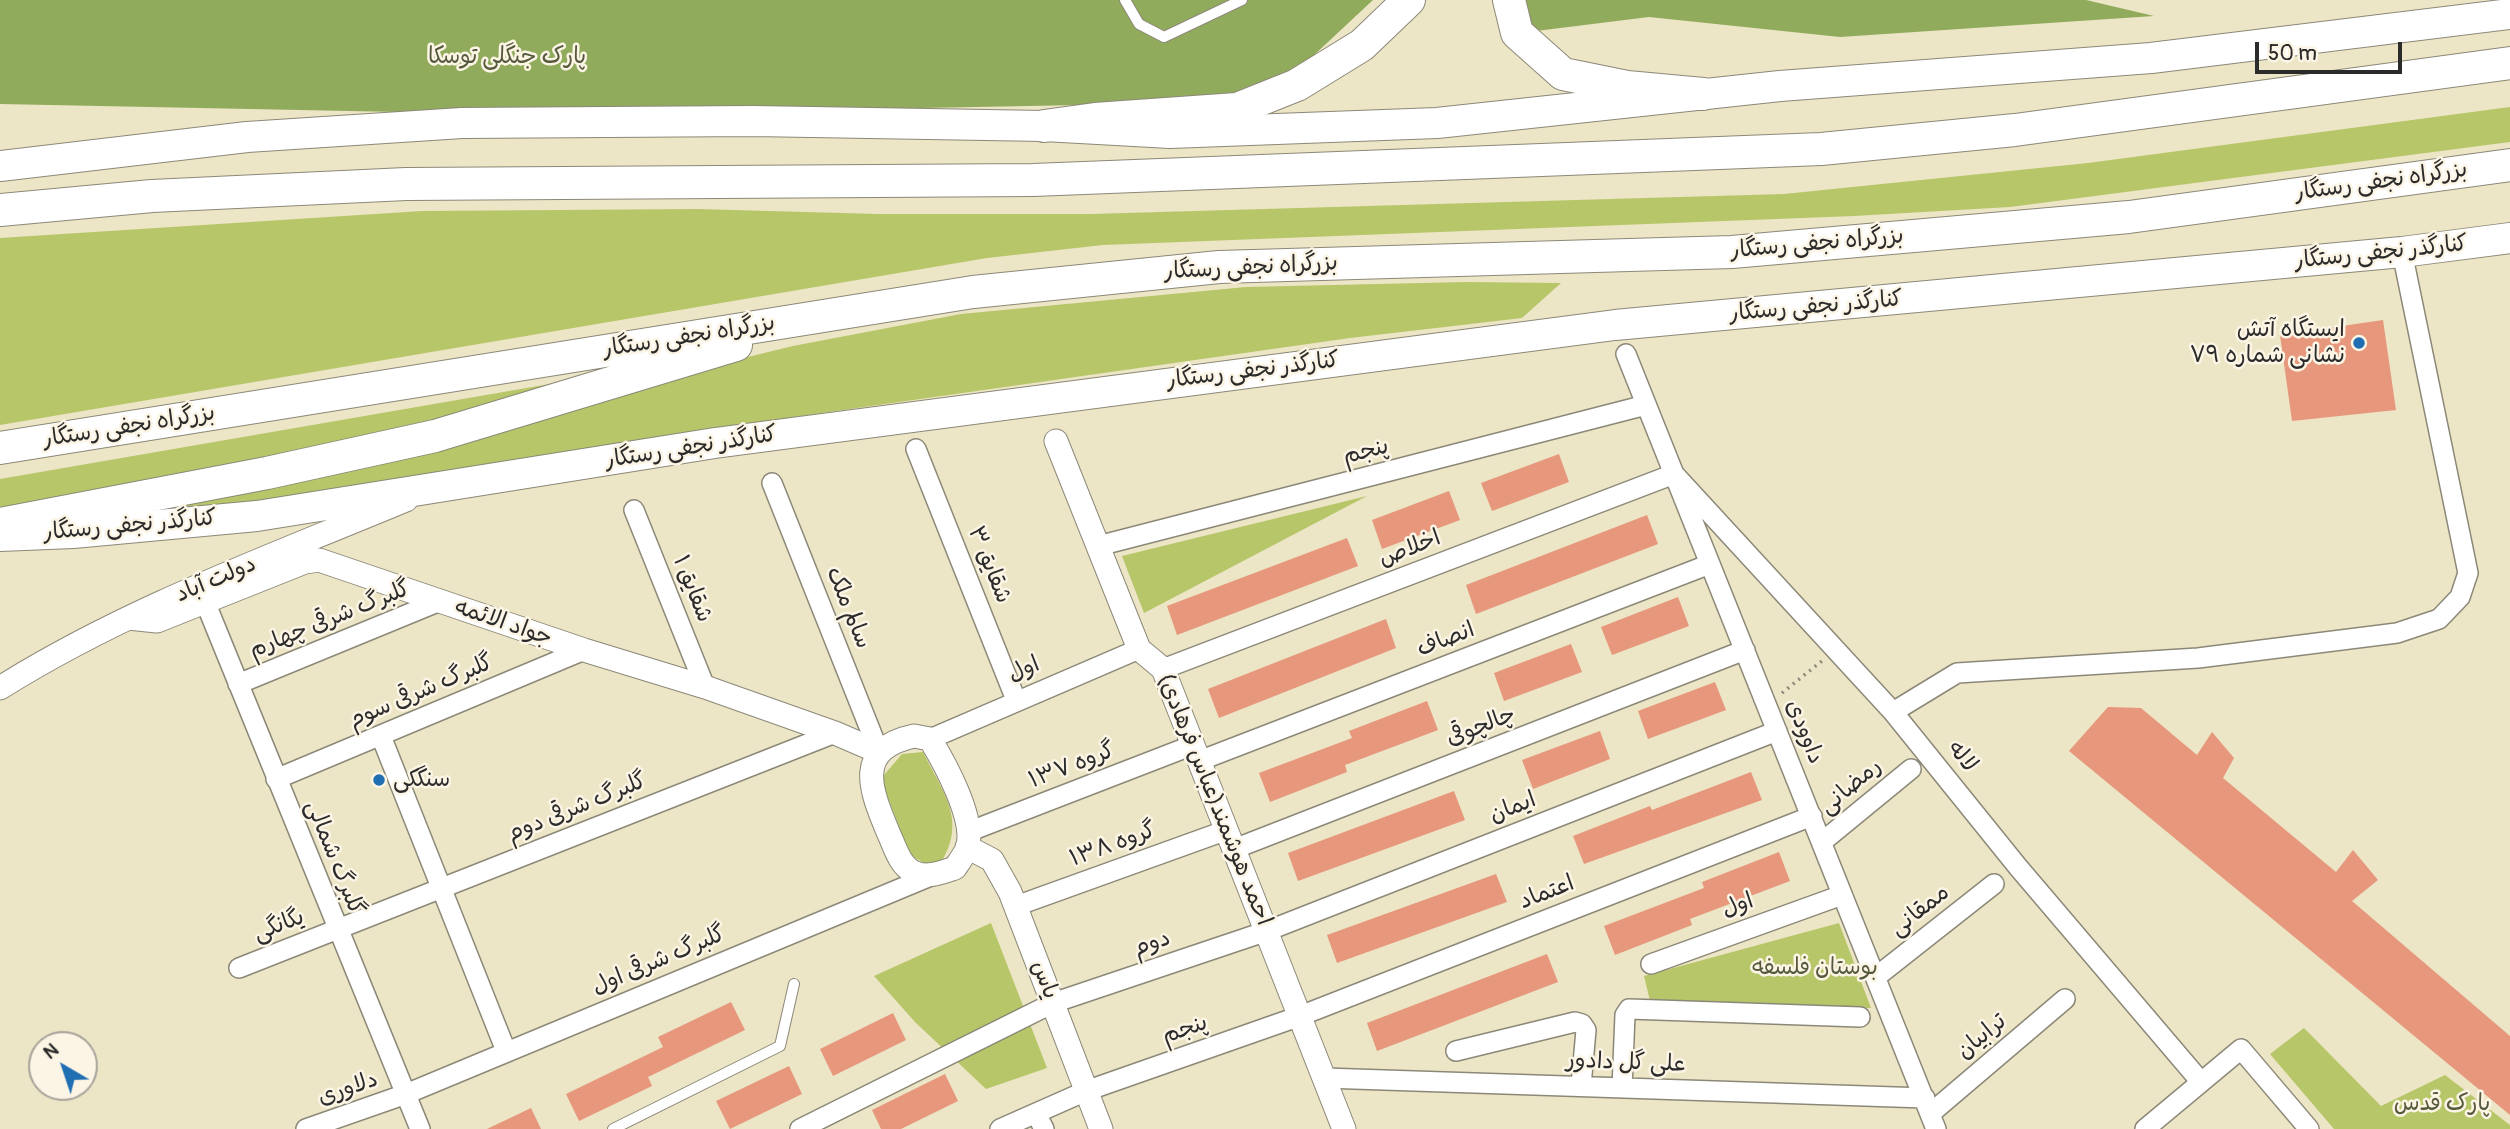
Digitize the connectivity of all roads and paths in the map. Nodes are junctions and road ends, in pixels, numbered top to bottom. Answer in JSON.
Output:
{"nodes":[{"id":1,"x":1125,"y":0,"type":"edge"},
{"id":2,"x":1242,"y":0,"type":"edge"},
{"id":3,"x":1409,"y":0,"type":"edge"},
{"id":4,"x":1509,"y":0,"type":"edge"},
{"id":5,"x":2510,"y":14,"type":"edge"},
{"id":6,"x":2510,"y":63,"type":"edge"},
{"id":7,"x":1703,"y":94,"type":"junction"},
{"id":8,"x":1044,"y":126,"type":"junction"},
{"id":9,"x":2510,"y":164,"type":"edge"},
{"id":10,"x":0,"y":166,"type":"edge"},
{"id":11,"x":0,"y":210,"type":"edge"},
{"id":12,"x":2510,"y":239,"type":"edge"},
{"id":13,"x":2402,"y":252,"type":"junction"},
{"id":14,"x":834,"y":314,"type":"junction"},
{"id":15,"x":1626,"y":354,"type":"dead end"},
{"id":16,"x":1646,"y":405,"type":"junction"},
{"id":17,"x":1056,"y":441,"type":"dead end"},
{"id":18,"x":0,"y":447,"type":"edge"},
{"id":19,"x":916,"y":449,"type":"dead end"},
{"id":20,"x":1674,"y":474,"type":"junction"},
{"id":21,"x":772,"y":483,"type":"dead end"},
{"id":22,"x":439,"y":486,"type":"junction"},
{"id":23,"x":634,"y":510,"type":"dead end"},
{"id":24,"x":0,"y":524,"type":"edge"},
{"id":25,"x":0,"y":536,"type":"edge"},
{"id":26,"x":1098,"y":546,"type":"junction"},
{"id":27,"x":1710,"y":564,"type":"junction"},
{"id":28,"x":440,"y":601,"type":"junction"},
{"id":29,"x":206,"y":604,"type":"junction"},
{"id":30,"x":128,"y":618,"type":"junction"},
{"id":31,"x":1139,"y":649,"type":"junction"},
{"id":32,"x":584,"y":650,"type":"junction"},
{"id":33,"x":1745,"y":650,"type":"junction"},
{"id":34,"x":1836,"y":650,"type":"junction"},
{"id":35,"x":1163,"y":669,"type":"junction"},
{"id":36,"x":237,"y":684,"type":"junction"},
{"id":37,"x":705,"y":687,"type":"junction"},
{"id":38,"x":0,"y":688,"type":"edge"},
{"id":39,"x":1016,"y":700,"type":"junction"},
{"id":40,"x":1767,"y":705,"type":"junction"},
{"id":41,"x":1894,"y":712,"type":"junction"},
{"id":42,"x":1777,"y":731,"type":"junction"},
{"id":43,"x":835,"y":733,"type":"junction"},
{"id":44,"x":381,"y":736,"type":"junction"},
{"id":45,"x":930,"y":739,"type":"junction"},
{"id":46,"x":879,"y":752,"type":"junction"},
{"id":47,"x":1196,"y":753,"type":"junction"},
{"id":48,"x":1911,"y":769,"type":"dead end"},
{"id":49,"x":276,"y":779,"type":"junction"},
{"id":50,"x":1812,"y":816,"type":"junction"},
{"id":51,"x":968,"y":839,"type":"junction"},
{"id":52,"x":1230,"y":840,"type":"junction"},
{"id":53,"x":1822,"y":842,"type":"junction"},
{"id":54,"x":933,"y":875,"type":"junction"},
{"id":55,"x":1994,"y":884,"type":"dead end"},
{"id":56,"x":441,"y":888,"type":"junction"},
{"id":57,"x":1842,"y":895,"type":"junction"},
{"id":58,"x":1016,"y":906,"type":"junction"},
{"id":59,"x":337,"y":930,"type":"junction"},
{"id":60,"x":1267,"y":932,"type":"junction"},
{"id":61,"x":1651,"y":964,"type":"dead end"},
{"id":62,"x":239,"y":968,"type":"dead end"},
{"id":63,"x":1876,"y":977,"type":"junction"},
{"id":64,"x":794,"y":984,"type":"dead end"},
{"id":65,"x":2065,"y":999,"type":"dead end"},
{"id":66,"x":1053,"y":1003,"type":"junction"},
{"id":67,"x":1300,"y":1016,"type":"junction"},
{"id":68,"x":1860,"y":1017,"type":"dead end"},
{"id":69,"x":506,"y":1051,"type":"junction"},
{"id":70,"x":1456,"y":1051,"type":"dead end"},
{"id":71,"x":1324,"y":1078,"type":"junction"},
{"id":72,"x":2201,"y":1082,"type":"junction"},
{"id":73,"x":1581,"y":1087,"type":"junction"},
{"id":74,"x":1622,"y":1088,"type":"junction"},
{"id":75,"x":1086,"y":1091,"type":"junction"},
{"id":76,"x":406,"y":1094,"type":"junction"},
{"id":77,"x":1931,"y":1113,"type":"edge"},
{"id":78,"x":1040,"y":1121,"type":"edge"},
{"id":79,"x":306,"y":1129,"type":"edge"},
{"id":80,"x":420,"y":1129,"type":"edge"},
{"id":81,"x":613,"y":1129,"type":"edge"},
{"id":82,"x":800,"y":1129,"type":"edge"},
{"id":83,"x":1000,"y":1129,"type":"edge"},
{"id":84,"x":1101,"y":1129,"type":"edge"},
{"id":85,"x":1344,"y":1129,"type":"edge"},
{"id":86,"x":2144,"y":1129,"type":"edge"},
{"id":87,"x":2309,"y":1129,"type":"edge"}],
"edges":[{"from":1,"to":2,"type":"lane"},
{"from":3,"to":8,"type":"highway"},
{"from":4,"to":7,"type":"highway"},
{"from":5,"to":7,"type":"main road"},
{"from":6,"to":11,"type":"highway"},
{"from":7,"to":8,"type":"main road"},
{"from":8,"to":10,"type":"main road"},
{"from":9,"to":14,"type":"highway","name":"بزرگراه نجفی رستگار"},
{"from":12,"to":13,"type":"main road","name":"کنارگذر نجفی رستگار"},
{"from":13,"to":22,"type":"main road","name":"کنارگذر نجفی رستگار"},
{"from":13,"to":41,"type":"street"},
{"from":14,"to":18,"type":"highway","name":"بزرگراه نجفی رستگار"},
{"from":14,"to":24,"type":"highway"},
{"from":15,"to":16,"type":"street","name":"داوودی"},
{"from":16,"to":20,"type":"street","name":"داوودی"},
{"from":16,"to":26,"type":"street","name":"پنجم"},
{"from":17,"to":26,"type":"street","name":"احمد هوشمند(عباس فرهادی)"},
{"from":19,"to":39,"type":"street","name":"شقایق ۳"},
{"from":20,"to":27,"type":"street","name":"داوودی"},
{"from":20,"to":34,"type":"street","name":"لاله"},
{"from":20,"to":35,"type":"street","name":"اخلاص"},
{"from":21,"to":46,"type":"street","name":"سالم ملک"},
{"from":22,"to":25,"type":"main road","name":"کنارگذر نجفی رستگار"},
{"from":22,"to":30,"type":"street","name":"دولت آباد"},
{"from":23,"to":37,"type":"street","name":"شقایق ۱"},
{"from":26,"to":31,"type":"street","name":"احمد هوشمند(عباس فرهادی)"},
{"from":27,"to":33,"type":"street","name":"داوودی"},
{"from":27,"to":47,"type":"street","name":"انصاف"},
{"from":28,"to":29,"type":"street","name":"جواد الائمه"},
{"from":28,"to":32,"type":"street","name":"جواد الائمه"},
{"from":28,"to":36,"type":"street","name":"گلبرگ شرقی چهارم"},
{"from":29,"to":30,"type":"street","name":"جواد الائمه"},
{"from":29,"to":36,"type":"street","name":"گلبرگ شمالی"},
{"from":30,"to":38,"type":"street","name":"دولت آباد"},
{"from":31,"to":35,"type":"street","name":"احمد هوشمند(عباس فرهادی)"},
{"from":31,"to":39,"type":"street","name":"اول"},
{"from":32,"to":37,"type":"street","name":"جواد الائمه"},
{"from":32,"to":44,"type":"street","name":"گلبرگ شرقی سوم"},
{"from":33,"to":40,"type":"street","name":"داوودی"},
{"from":33,"to":52,"type":"street","name":"چالچوقی"},
{"from":34,"to":40,"type":"path"},
{"from":34,"to":41,"type":"street","name":"لاله"},
{"from":35,"to":47,"type":"street","name":"احمد هوشمند(عباس فرهادی)"},
{"from":36,"to":49,"type":"street","name":"گلبرگ شمالی"},
{"from":37,"to":43,"type":"street","name":"جواد الائمه"},
{"from":39,"to":45,"type":"street","name":"اول"},
{"from":40,"to":42,"type":"street","name":"داوودی"},
{"from":41,"to":72,"type":"street","name":"لاله"},
{"from":42,"to":50,"type":"street","name":"داوودی"},
{"from":42,"to":60,"type":"street","name":"ایمان"},
{"from":43,"to":46,"type":"street","name":"جواد الائمه"},
{"from":43,"to":56,"type":"street","name":"گلبرگ شرقی دوم"},
{"from":44,"to":49,"type":"street","name":"گلبرگ شرقی سوم"},
{"from":44,"to":56,"type":"street"},
{"from":45,"to":46,"type":"street"},
{"from":45,"to":51,"type":"street"},
{"from":46,"to":54,"type":"street"},
{"from":47,"to":51,"type":"street","name":"گروه ۱۳۷"},
{"from":47,"to":52,"type":"street","name":"احمد هوشمند(عباس فرهادی)"},
{"from":48,"to":53,"type":"street","name":"رمضانی"},
{"from":49,"to":59,"type":"street","name":"گلبرگ شمالی"},
{"from":50,"to":53,"type":"street","name":"داوودی"},
{"from":50,"to":67,"type":"street","name":"اعتماد"},
{"from":51,"to":54,"type":"street"},
{"from":51,"to":58,"type":"street","name":"یاس"},
{"from":52,"to":58,"type":"street","name":"گروه ۱۳۸"},
{"from":52,"to":60,"type":"street","name":"احمد هوشمند(عباس فرهادی)"},
{"from":53,"to":57,"type":"street","name":"داوودی"},
{"from":54,"to":69,"type":"street","name":"گلبرگ شرقی اول"},
{"from":55,"to":63,"type":"street","name":"ممقانی"},
{"from":56,"to":59,"type":"street","name":"گلبرگ شرقی دوم"},
{"from":56,"to":69,"type":"street"},
{"from":57,"to":61,"type":"street","name":"اول"},
{"from":57,"to":63,"type":"street","name":"داوودی"},
{"from":58,"to":66,"type":"street","name":"یاس"},
{"from":59,"to":62,"type":"street","name":"یگانگی"},
{"from":59,"to":76,"type":"street","name":"گلبرگ شمالی"},
{"from":60,"to":66,"type":"street","name":"دوم"},
{"from":60,"to":67,"type":"street","name":"احمد هوشمند(عباس فرهادی)"},
{"from":63,"to":77,"type":"street","name":"داوودی"},
{"from":64,"to":81,"type":"lane"},
{"from":65,"to":77,"type":"street","name":"ترابیان"},
{"from":66,"to":75,"type":"street","name":"یاس"},
{"from":66,"to":82,"type":"street","name":"دوم"},
{"from":67,"to":71,"type":"street","name":"احمد هوشمند(عباس فرهادی)"},
{"from":67,"to":75,"type":"street","name":"پنجم"},
{"from":68,"to":74,"type":"street"},
{"from":69,"to":76,"type":"street","name":"گلبرگ شرقی اول"},
{"from":70,"to":73,"type":"street"},
{"from":71,"to":73,"type":"street","name":"علی گل دادور"},
{"from":71,"to":85,"type":"street","name":"احمد هوشمند(عباس فرهادی)"},
{"from":72,"to":86,"type":"street"},
{"from":72,"to":87,"type":"street"},
{"from":73,"to":74,"type":"street","name":"علی گل دادور"},
{"from":74,"to":77,"type":"street","name":"علی گل دادور"},
{"from":75,"to":78,"type":"street","name":"پنجم"},
{"from":75,"to":84,"type":"street","name":"یاس"},
{"from":76,"to":79,"type":"street","name":"دلاوری"},
{"from":76,"to":80,"type":"street","name":"گلبرگ شمالی"},
{"from":78,"to":83,"type":"street","name":"پنجم"}]}
